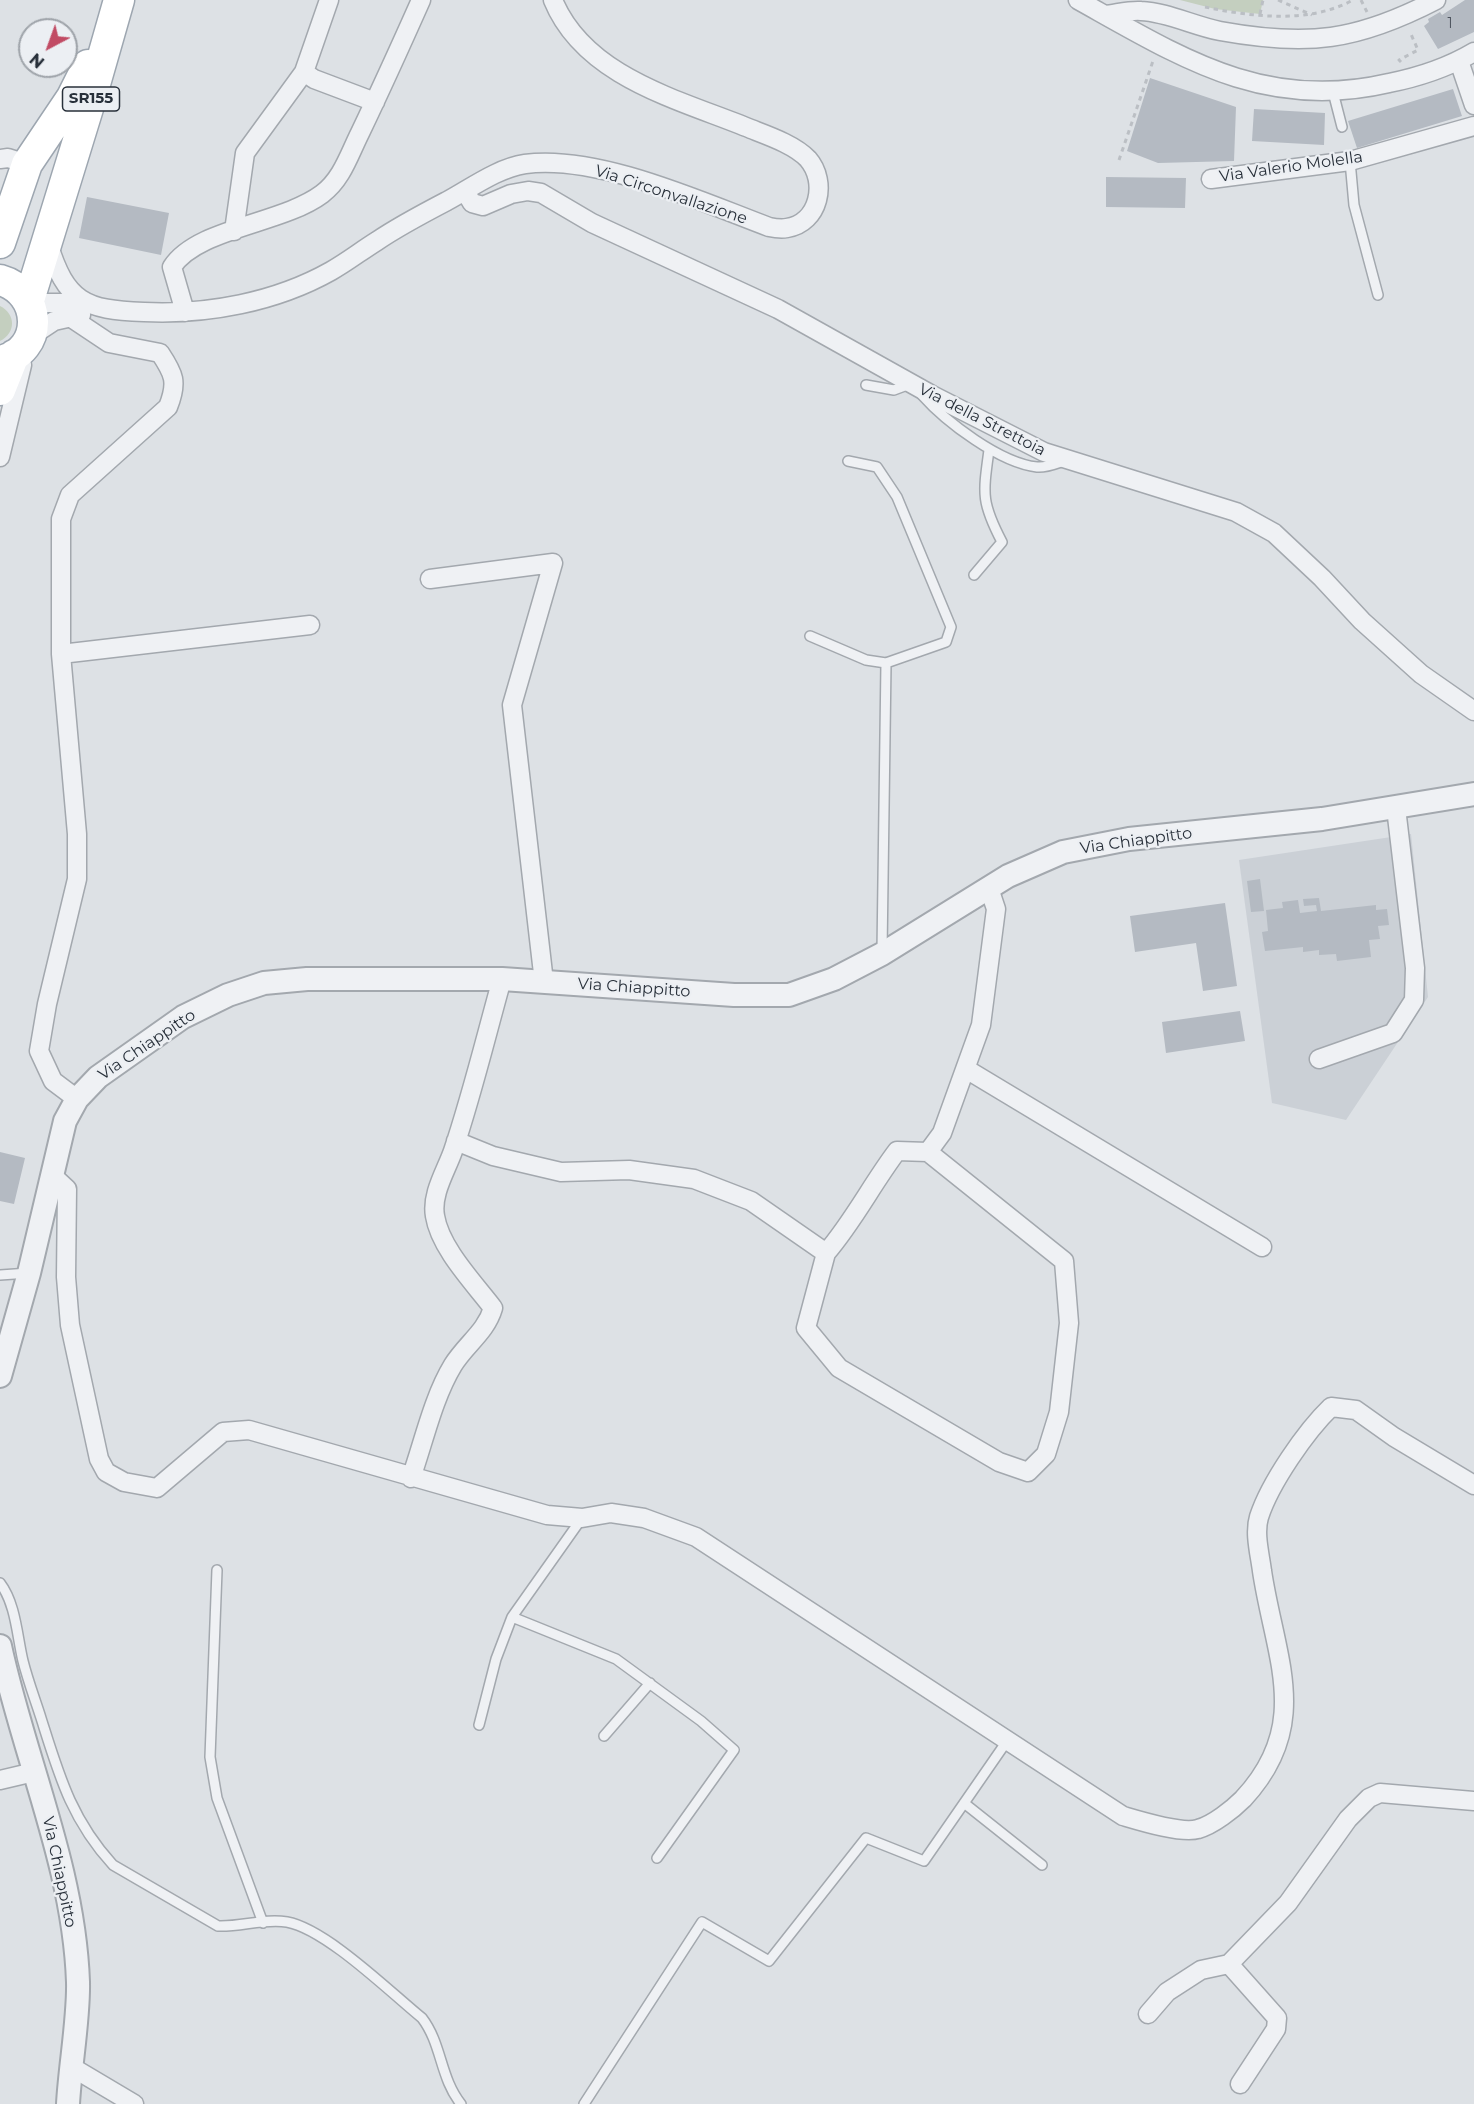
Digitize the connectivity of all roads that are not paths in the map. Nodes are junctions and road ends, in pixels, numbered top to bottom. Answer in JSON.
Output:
{"nodes":[{"id":1,"x":329,"y":0,"type":"edge"},
{"id":2,"x":421,"y":0,"type":"edge"},
{"id":3,"x":553,"y":0,"type":"edge"},
{"id":4,"x":1078,"y":0,"type":"edge"},
{"id":5,"x":1436,"y":0,"type":"edge"},
{"id":6,"x":116,"y":9,"type":"edge"},
{"id":7,"x":1155,"y":14,"type":"junction"},
{"id":8,"x":1105,"y":15,"type":"junction"},
{"id":9,"x":1144,"y":37,"type":"junction"},
{"id":10,"x":1467,"y":57,"type":"edge"},
{"id":11,"x":304,"y":72,"type":"junction"},
{"id":12,"x":1334,"y":92,"type":"junction"},
{"id":13,"x":81,"y":101,"type":"junction"},
{"id":14,"x":375,"y":102,"type":"junction"},
{"id":15,"x":1474,"y":105,"type":"edge"},
{"id":16,"x":1474,"y":126,"type":"edge"},
{"id":17,"x":1342,"y":127,"type":"dead end"},
{"id":18,"x":13,"y":161,"type":"edge"},
{"id":19,"x":1350,"y":161,"type":"junction"},
{"id":20,"x":1211,"y":179,"type":"dead end"},
{"id":21,"x":67,"y":181,"type":"junction"},
{"id":22,"x":465,"y":191,"type":"junction"},
{"id":23,"x":234,"y":231,"type":"junction"},
{"id":24,"x":0,"y":243,"type":"edge"},
{"id":25,"x":48,"y":243,"type":"junction"},
{"id":26,"x":0,"y":280,"type":"edge"},
{"id":27,"x":1378,"y":296,"type":"dead end"},
{"id":28,"x":29,"y":302,"type":"junction"},
{"id":29,"x":95,"y":306,"type":"junction"},
{"id":30,"x":185,"y":312,"type":"junction"},
{"id":31,"x":70,"y":317,"type":"junction"},
{"id":32,"x":18,"y":349,"type":"edge"},
{"id":33,"x":911,"y":384,"type":"junction"},
{"id":34,"x":866,"y":385,"type":"dead end"},
{"id":35,"x":0,"y":390,"type":"edge"},
{"id":36,"x":989,"y":450,"type":"junction"},
{"id":37,"x":0,"y":457,"type":"edge"},
{"id":38,"x":1066,"y":460,"type":"junction"},
{"id":39,"x":849,"y":461,"type":"dead end"},
{"id":40,"x":974,"y":575,"type":"dead end"},
{"id":41,"x":430,"y":579,"type":"dead end"},
{"id":42,"x":310,"y":625,"type":"dead end"},
{"id":43,"x":810,"y":636,"type":"dead end"},
{"id":44,"x":61,"y":654,"type":"junction"},
{"id":45,"x":886,"y":663,"type":"junction"},
{"id":46,"x":1474,"y":711,"type":"edge"},
{"id":47,"x":1474,"y":794,"type":"edge"},
{"id":48,"x":1396,"y":808,"type":"junction"},
{"id":49,"x":989,"y":888,"type":"junction"},
{"id":50,"x":882,"y":954,"type":"junction"},
{"id":51,"x":502,"y":979,"type":"junction"},
{"id":52,"x":544,"y":982,"type":"junction"},
{"id":53,"x":1319,"y":1059,"type":"dead end"},
{"id":54,"x":966,"y":1069,"type":"junction"},
{"id":55,"x":76,"y":1099,"type":"junction"},
{"id":56,"x":456,"y":1141,"type":"junction"},
{"id":57,"x":928,"y":1152,"type":"junction"},
{"id":58,"x":53,"y":1176,"type":"junction"},
{"id":59,"x":1262,"y":1247,"type":"dead end"},
{"id":60,"x":826,"y":1253,"type":"junction"},
{"id":61,"x":29,"y":1273,"type":"junction"},
{"id":62,"x":0,"y":1275,"type":"edge"},
{"id":63,"x":0,"y":1376,"type":"edge"},
{"id":64,"x":411,"y":1478,"type":"junction"},
{"id":65,"x":1473,"y":1486,"type":"edge"},
{"id":66,"x":582,"y":1518,"type":"junction"},
{"id":67,"x":217,"y":1570,"type":"dead end"},
{"id":68,"x":0,"y":1583,"type":"edge"},
{"id":69,"x":512,"y":1617,"type":"junction"},
{"id":70,"x":0,"y":1646,"type":"edge"},
{"id":71,"x":650,"y":1683,"type":"junction"},
{"id":72,"x":479,"y":1725,"type":"dead end"},
{"id":73,"x":604,"y":1736,"type":"dead end"},
{"id":74,"x":1007,"y":1741,"type":"junction"},
{"id":75,"x":34,"y":1772,"type":"junction"},
{"id":76,"x":0,"y":1780,"type":"edge"},
{"id":77,"x":1474,"y":1801,"type":"edge"},
{"id":78,"x":964,"y":1803,"type":"junction"},
{"id":79,"x":657,"y":1858,"type":"dead end"},
{"id":80,"x":1042,"y":1865,"type":"dead end"},
{"id":81,"x":263,"y":1923,"type":"junction"},
{"id":82,"x":1229,"y":1964,"type":"junction"},
{"id":83,"x":1148,"y":2014,"type":"dead end"},
{"id":84,"x":70,"y":2066,"type":"junction"},
{"id":85,"x":1240,"y":2084,"type":"dead end"},
{"id":86,"x":68,"y":2104,"type":"edge"},
{"id":87,"x":134,"y":2104,"type":"edge"},
{"id":88,"x":461,"y":2104,"type":"edge"},
{"id":89,"x":584,"y":2104,"type":"edge"}],
"edges":[{"from":1,"to":11,"type":"street"},
{"from":2,"to":14,"type":"street"},
{"from":3,"to":22,"type":"street","name":"Via Circonvallazione"},
{"from":4,"to":8,"type":"street"},
{"from":5,"to":7,"type":"street"},
{"from":6,"to":13,"type":"main road"},
{"from":7,"to":8,"type":"street"},
{"from":7,"to":9,"type":"street"},
{"from":8,"to":9,"type":"street"},
{"from":9,"to":12,"type":"street"},
{"from":10,"to":12,"type":"street"},
{"from":10,"to":15,"type":"street"},
{"from":11,"to":14,"type":"street"},
{"from":11,"to":23,"type":"street"},
{"from":12,"to":17,"type":"lane"},
{"from":13,"to":18,"type":"main road"},
{"from":13,"to":21,"type":"main road","number":"SR155"},
{"from":14,"to":23,"type":"street"},
{"from":16,"to":19,"type":"street","name":"Via Valerio Molella"},
{"from":18,"to":21,"type":"main road"},
{"from":18,"to":24,"type":"main road"},
{"from":19,"to":20,"type":"street","name":"Via Valerio Molella"},
{"from":19,"to":27,"type":"lane"},
{"from":21,"to":25,"type":"main road","number":"SR155"},
{"from":22,"to":30,"type":"street","name":"Via Circonvallazione"},
{"from":22,"to":33,"type":"street","name":"Via della Strettoia"},
{"from":23,"to":30,"type":"street"},
{"from":25,"to":28,"type":"main road","number":"SR155"},
{"from":25,"to":29,"type":"street"},
{"from":26,"to":28,"type":"main road"},
{"from":28,"to":29,"type":"street","name":"Via Circonvallazione"},
{"from":28,"to":32,"type":"main road"},
{"from":29,"to":30,"type":"street","name":"Via Circonvallazione"},
{"from":29,"to":31,"type":"street"},
{"from":31,"to":32,"type":"street"},
{"from":31,"to":44,"type":"street"},
{"from":32,"to":35,"type":"main road"},
{"from":32,"to":37,"type":"street"},
{"from":33,"to":34,"type":"lane"},
{"from":33,"to":36,"type":"lane"},
{"from":33,"to":38,"type":"street","name":"Via della Strettoia"},
{"from":36,"to":38,"type":"lane"},
{"from":36,"to":40,"type":"lane"},
{"from":38,"to":46,"type":"street","name":"Via della Strettoia"},
{"from":39,"to":45,"type":"lane"},
{"from":41,"to":52,"type":"street"},
{"from":42,"to":44,"type":"street"},
{"from":43,"to":45,"type":"lane"},
{"from":44,"to":55,"type":"street"},
{"from":45,"to":50,"type":"lane"},
{"from":47,"to":48,"type":"street","name":"Via Chiappitto"},
{"from":48,"to":49,"type":"street","name":"Via Chiappitto"},
{"from":48,"to":53,"type":"street"},
{"from":49,"to":50,"type":"street","name":"Via Chiappitto"},
{"from":49,"to":54,"type":"street"},
{"from":50,"to":52,"type":"street","name":"Via Chiappitto"},
{"from":51,"to":52,"type":"street","name":"Via Chiappitto"},
{"from":51,"to":55,"type":"street","name":"Via Chiappitto"},
{"from":51,"to":56,"type":"street"},
{"from":54,"to":57,"type":"street"},
{"from":54,"to":59,"type":"street"},
{"from":55,"to":58,"type":"street","name":"Via Chiappitto"},
{"from":56,"to":60,"type":"street"},
{"from":56,"to":64,"type":"street"},
{"from":57,"to":60,"type":"street"},
{"from":57,"to":60,"type":"street"},
{"from":58,"to":61,"type":"street","name":"Via Chiappitto"},
{"from":58,"to":64,"type":"street"},
{"from":61,"to":62,"type":"lane"},
{"from":61,"to":63,"type":"street","name":"Via Chiappitto"},
{"from":64,"to":66,"type":"street"},
{"from":65,"to":74,"type":"street"},
{"from":66,"to":69,"type":"lane"},
{"from":66,"to":74,"type":"street"},
{"from":67,"to":81,"type":"lane"},
{"from":68,"to":81,"type":"lane"},
{"from":69,"to":71,"type":"lane"},
{"from":69,"to":72,"type":"lane"},
{"from":70,"to":75,"type":"street","name":"Via Chiappitto"},
{"from":71,"to":73,"type":"lane"},
{"from":71,"to":79,"type":"lane"},
{"from":74,"to":78,"type":"lane"},
{"from":75,"to":76,"type":"street"},
{"from":75,"to":84,"type":"street","name":"Via Chiappitto"},
{"from":77,"to":82,"type":"street"},
{"from":78,"to":80,"type":"lane"},
{"from":78,"to":89,"type":"lane"},
{"from":81,"to":88,"type":"lane"},
{"from":82,"to":83,"type":"street"},
{"from":82,"to":85,"type":"street"},
{"from":84,"to":86,"type":"street","name":"Via Chiappitto"},
{"from":84,"to":87,"type":"street"}]}
